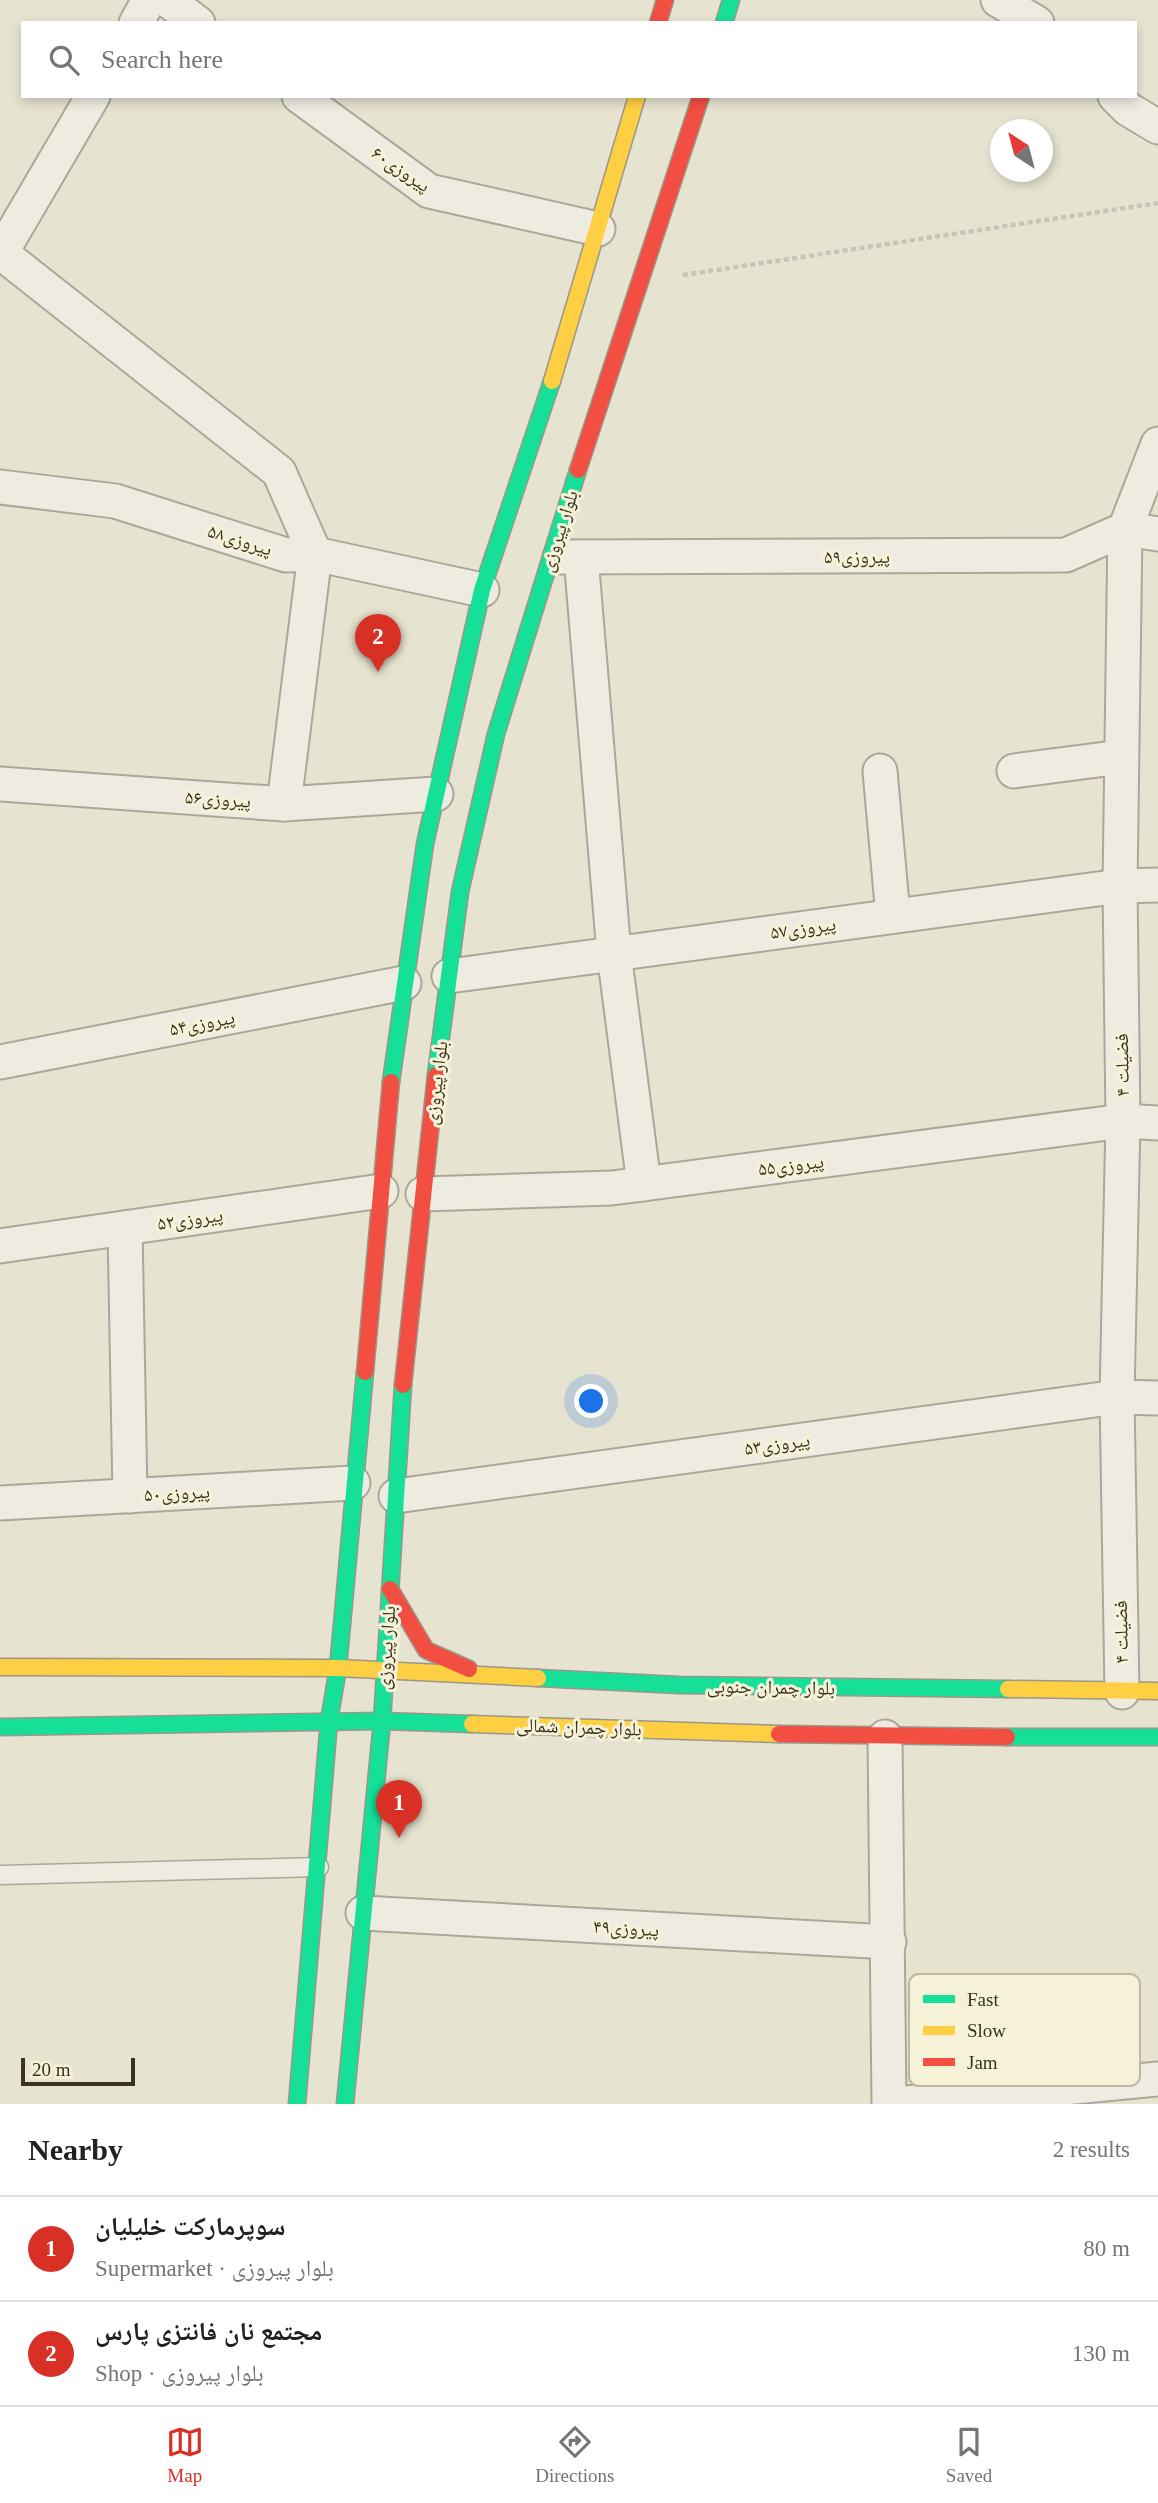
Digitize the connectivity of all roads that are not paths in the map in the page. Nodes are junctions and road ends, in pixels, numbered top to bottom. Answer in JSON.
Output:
{"nodes":[{"id":1,"x":149,"y":0,"type":"edge"},
{"id":2,"x":167,"y":0,"type":"edge"},
{"id":3,"x":665,"y":0,"type":"edge"},
{"id":4,"x":731,"y":0,"type":"edge"},
{"id":5,"x":998,"y":0,"type":"edge"},
{"id":6,"x":1047,"y":0,"type":"edge"},
{"id":7,"x":137,"y":21,"type":"edge"},
{"id":8,"x":195,"y":21,"type":"edge"},
{"id":9,"x":659,"y":21,"type":"edge"},
{"id":10,"x":725,"y":21,"type":"edge"},
{"id":11,"x":1035,"y":21,"type":"edge"},
{"id":12,"x":1040,"y":21,"type":"edge"},
{"id":13,"x":92,"y":98,"type":"edge"},
{"id":14,"x":302,"y":98,"type":"edge"},
{"id":15,"x":636,"y":98,"type":"edge"},
{"id":16,"x":700,"y":98,"type":"edge"},
{"id":17,"x":1117,"y":98,"type":"edge"},
{"id":18,"x":1158,"y":127,"type":"edge"},
{"id":19,"x":598,"y":229,"type":"junction"},
{"id":20,"x":1,"y":252,"type":"edge"},
{"id":21,"x":1158,"y":444,"type":"edge"},
{"id":22,"x":0,"y":487,"type":"edge"},
{"id":23,"x":1125,"y":529,"type":"junction"},
{"id":24,"x":1158,"y":534,"type":"edge"},
{"id":25,"x":315,"y":554,"type":"junction"},
{"id":26,"x":565,"y":557,"type":"junction"},
{"id":27,"x":482,"y":590,"type":"junction"},
{"id":28,"x":1121,"y":757,"type":"junction"},
{"id":29,"x":880,"y":771,"type":"dead end"},
{"id":30,"x":1014,"y":771,"type":"dead end"},
{"id":31,"x":0,"y":784,"type":"edge"},
{"id":32,"x":436,"y":794,"type":"junction"},
{"id":33,"x":284,"y":803,"type":"junction"},
{"id":34,"x":1158,"y":885,"type":"edge"},
{"id":35,"x":1120,"y":886,"type":"junction"},
{"id":36,"x":893,"y":916,"type":"junction"},
{"id":37,"x":614,"y":953,"type":"junction"},
{"id":38,"x":449,"y":976,"type":"junction"},
{"id":39,"x":404,"y":983,"type":"junction"},
{"id":40,"x":0,"y":1062,"type":"edge"},
{"id":41,"x":1123,"y":1121,"type":"junction"},
{"id":42,"x":1158,"y":1123,"type":"edge"},
{"id":43,"x":644,"y":1184,"type":"junction"},
{"id":44,"x":381,"y":1191,"type":"junction"},
{"id":45,"x":423,"y":1194,"type":"junction"},
{"id":46,"x":125,"y":1228,"type":"junction"},
{"id":47,"x":0,"y":1246,"type":"edge"},
{"id":48,"x":1117,"y":1397,"type":"junction"},
{"id":49,"x":1158,"y":1398,"type":"edge"},
{"id":50,"x":353,"y":1483,"type":"junction"},
{"id":51,"x":130,"y":1496,"type":"junction"},
{"id":52,"x":397,"y":1496,"type":"junction"},
{"id":53,"x":0,"y":1503,"type":"edge"},
{"id":54,"x":390,"y":1589,"type":"junction"},
{"id":55,"x":0,"y":1667,"type":"edge"},
{"id":56,"x":338,"y":1668,"type":"junction"},
{"id":57,"x":384,"y":1671,"type":"junction"},
{"id":58,"x":484,"y":1676,"type":"junction"},
{"id":59,"x":1122,"y":1692,"type":"junction"},
{"id":60,"x":1158,"y":1692,"type":"edge"},
{"id":61,"x":329,"y":1721,"type":"junction"},
{"id":62,"x":382,"y":1721,"type":"junction"},
{"id":63,"x":0,"y":1727,"type":"edge"},
{"id":64,"x":885,"y":1737,"type":"junction"},
{"id":65,"x":1158,"y":1737,"type":"edge"},
{"id":66,"x":319,"y":1867,"type":"junction"},
{"id":67,"x":0,"y":1875,"type":"edge"},
{"id":68,"x":363,"y":1913,"type":"junction"},
{"id":69,"x":889,"y":1942,"type":"junction"},
{"id":70,"x":1158,"y":2079,"type":"edge"},
{"id":71,"x":1140,"y":2081,"type":"edge"},
{"id":72,"x":1084,"y":2086,"type":"edge"},
{"id":73,"x":297,"y":2104,"type":"edge"},
{"id":74,"x":345,"y":2104,"type":"edge"},
{"id":75,"x":889,"y":2104,"type":"edge"},
{"id":76,"x":895,"y":2104,"type":"edge"}],
"edges":[{"from":1,"to":7,"type":"street"},
{"from":2,"to":8,"type":"street"},
{"from":3,"to":9,"type":"street"},
{"from":4,"to":10,"type":"street"},
{"from":5,"to":11,"type":"street"},
{"from":6,"to":12,"type":"street"},
{"from":13,"to":20,"type":"street"},
{"from":14,"to":19,"type":"street","name":"پیروزی۶۰"},
{"from":15,"to":19,"type":"street"},
{"from":16,"to":26,"type":"street","name":"بلوار پیروزی"},
{"from":17,"to":18,"type":"street"},
{"from":19,"to":27,"type":"street"},
{"from":20,"to":25,"type":"street"},
{"from":21,"to":23,"type":"street","name":"فضیلت ۴"},
{"from":22,"to":25,"type":"street","name":"پیروزی۵۸"},
{"from":23,"to":24,"type":"street"},
{"from":23,"to":26,"type":"street","name":"پیروزی۵۹"},
{"from":23,"to":28,"type":"street","name":"فضیلت ۴"},
{"from":25,"to":27,"type":"street","name":"پیروزی۵۸"},
{"from":25,"to":33,"type":"street"},
{"from":26,"to":37,"type":"street"},
{"from":26,"to":38,"type":"street","name":"بلوار پیروزی"},
{"from":27,"to":32,"type":"street"},
{"from":28,"to":30,"type":"street"},
{"from":28,"to":35,"type":"street","name":"فضیلت ۴"},
{"from":29,"to":36,"type":"street"},
{"from":31,"to":33,"type":"street","name":"پیروزی۵۶"},
{"from":32,"to":33,"type":"street","name":"پیروزی۵۶"},
{"from":32,"to":39,"type":"street"},
{"from":34,"to":35,"type":"street","name":"پیروزی۵۷"},
{"from":35,"to":36,"type":"street","name":"پیروزی۵۷"},
{"from":35,"to":41,"type":"street","name":"فضیلت ۴"},
{"from":36,"to":37,"type":"street","name":"پیروزی۵۷"},
{"from":37,"to":38,"type":"street","name":"پیروزی۵۷"},
{"from":37,"to":43,"type":"street"},
{"from":38,"to":45,"type":"street","name":"بلوار پیروزی"},
{"from":39,"to":40,"type":"street","name":"پیروزی۵۴"},
{"from":39,"to":44,"type":"street"},
{"from":41,"to":42,"type":"street","name":"پیروزی۵۵"},
{"from":41,"to":43,"type":"street","name":"پیروزی۵۵"},
{"from":41,"to":48,"type":"street","name":"فضیلت ۴"},
{"from":43,"to":45,"type":"street","name":"پیروزی۵۵"},
{"from":44,"to":46,"type":"street","name":"پیروزی۵۲"},
{"from":44,"to":50,"type":"street"},
{"from":45,"to":52,"type":"street","name":"بلوار پیروزی"},
{"from":46,"to":47,"type":"street","name":"پیروزی۵۲"},
{"from":46,"to":51,"type":"street"},
{"from":48,"to":49,"type":"street","name":"پیروزی۵۳"},
{"from":48,"to":52,"type":"street","name":"پیروزی۵۳"},
{"from":48,"to":59,"type":"street","name":"فضیلت ۴"},
{"from":50,"to":51,"type":"street","name":"پیروزی۵۰"},
{"from":50,"to":56,"type":"street"},
{"from":51,"to":53,"type":"street","name":"پیروزی۵۰"},
{"from":52,"to":54,"type":"street","name":"بلوار پیروزی"},
{"from":54,"to":57,"type":"street","name":"بلوار پیروزی"},
{"from":54,"to":58,"type":"street"},
{"from":55,"to":56,"type":"street"},
{"from":56,"to":57,"type":"street"},
{"from":56,"to":61,"type":"street"},
{"from":57,"to":58,"type":"street","name":"بلوار چمران جنوبی"},
{"from":57,"to":62,"type":"street","name":"بلوار پیروزی"},
{"from":58,"to":59,"type":"street","name":"بلوار چمران جنوبی"},
{"from":59,"to":60,"type":"street","name":"بلوار چمران جنوبی"},
{"from":61,"to":62,"type":"street","name":"بلوار چمران شمالی"},
{"from":61,"to":63,"type":"street","name":"بلوار چمران شمالی"},
{"from":61,"to":66,"type":"street"},
{"from":62,"to":64,"type":"street","name":"بلوار چمران شمالی"},
{"from":62,"to":68,"type":"street","name":"بلوار پیروزی"},
{"from":64,"to":65,"type":"street","name":"بلوار چمران شمالی"},
{"from":64,"to":69,"type":"street"},
{"from":66,"to":67,"type":"lane"},
{"from":66,"to":73,"type":"street"},
{"from":68,"to":69,"type":"street","name":"پیروزی۴۹"},
{"from":68,"to":74,"type":"street","name":"بلوار پیروزی"},
{"from":69,"to":75,"type":"street"},
{"from":70,"to":71,"type":"street"},
{"from":72,"to":76,"type":"street"}]}
